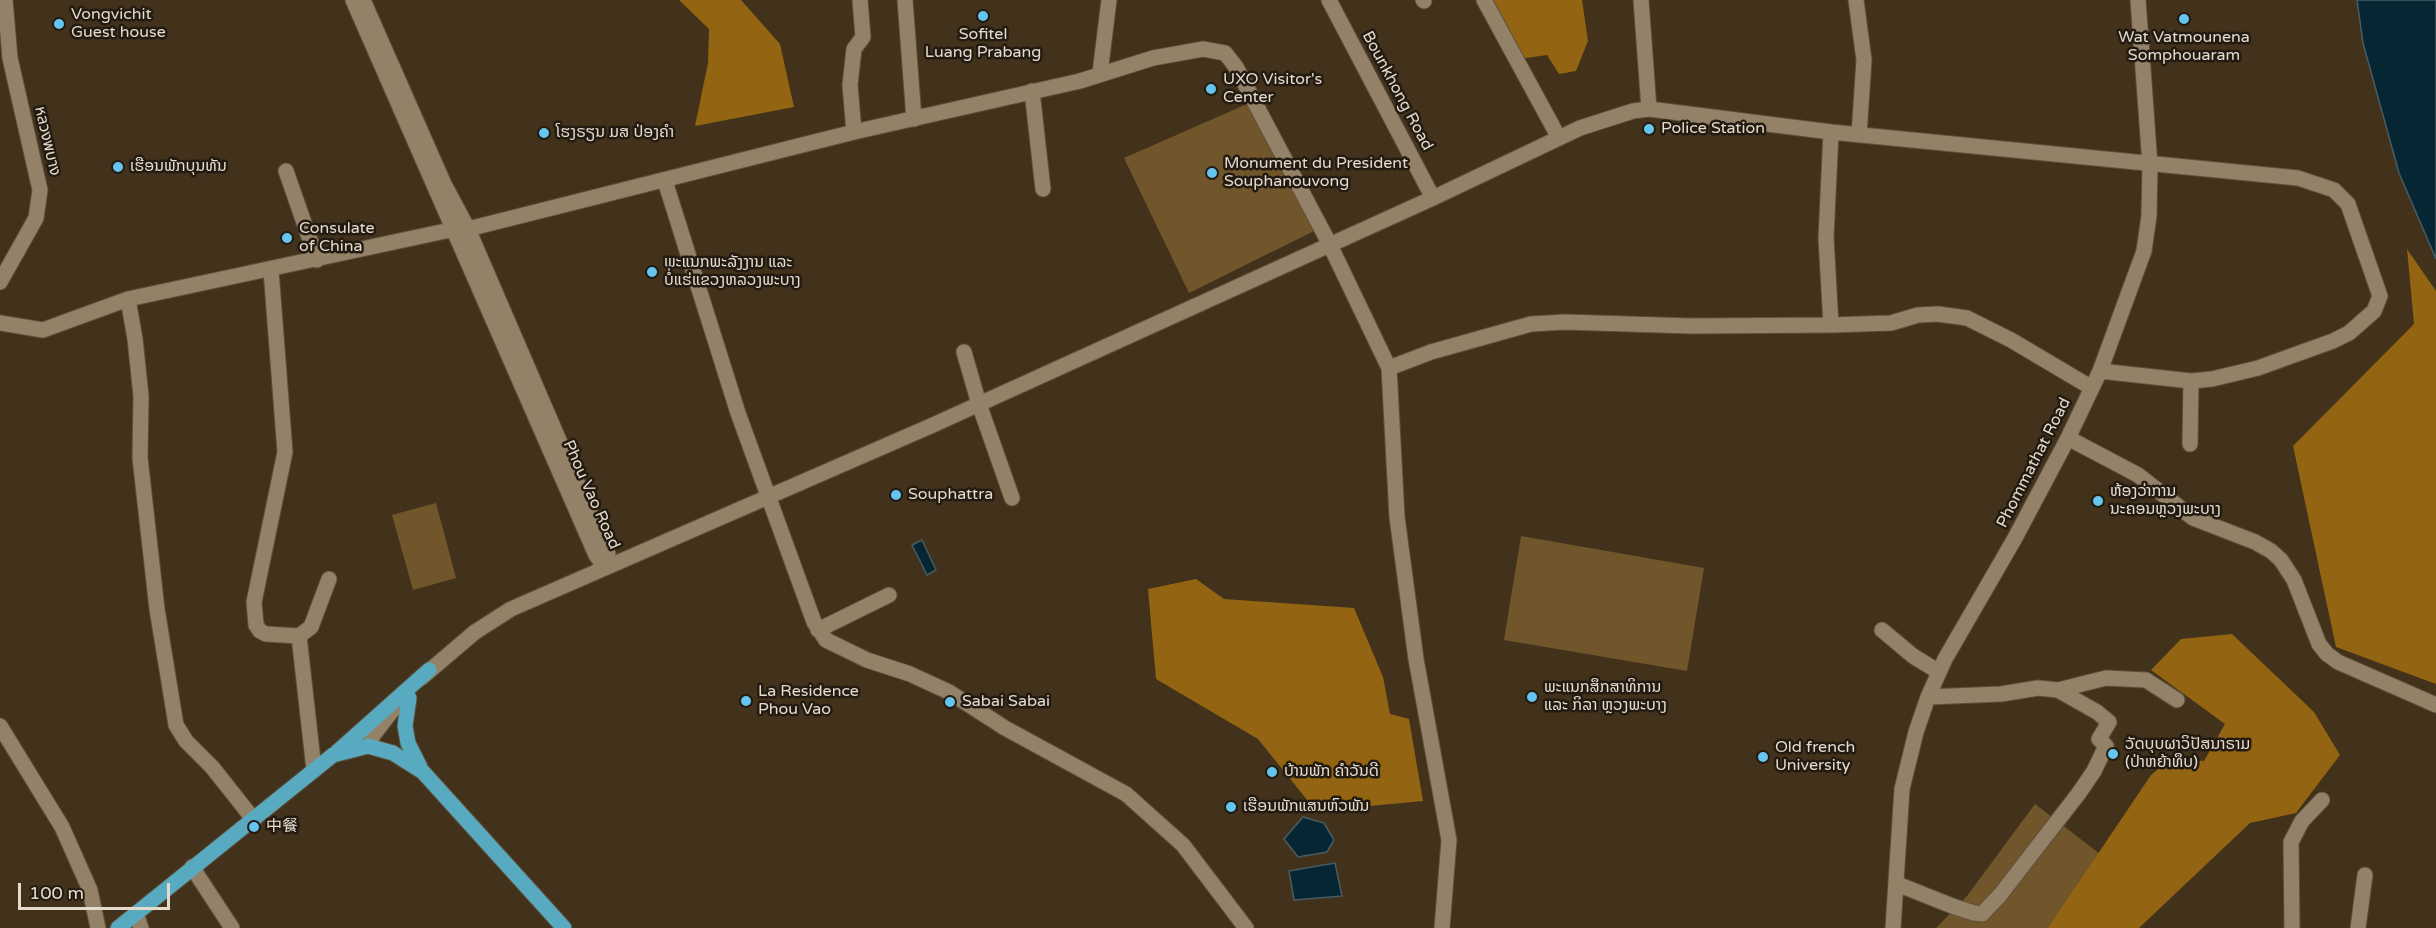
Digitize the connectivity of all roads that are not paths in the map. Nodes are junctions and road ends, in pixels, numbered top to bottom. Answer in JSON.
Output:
{"nodes":[{"id":1,"x":5,"y":0,"type":"edge"},
{"id":2,"x":353,"y":0,"type":"edge"},
{"id":3,"x":363,"y":0,"type":"edge"},
{"id":4,"x":860,"y":0,"type":"edge"},
{"id":5,"x":905,"y":0,"type":"edge"},
{"id":6,"x":1110,"y":0,"type":"edge"},
{"id":7,"x":1329,"y":0,"type":"edge"},
{"id":8,"x":1484,"y":0,"type":"edge"},
{"id":9,"x":1641,"y":0,"type":"edge"},
{"id":10,"x":1856,"y":0,"type":"edge"},
{"id":11,"x":2138,"y":0,"type":"edge"},
{"id":12,"x":1100,"y":73,"type":"junction"},
{"id":13,"x":1032,"y":91,"type":"junction"},
{"id":14,"x":1649,"y":109,"type":"junction"},
{"id":15,"x":914,"y":119,"type":"junction"},
{"id":16,"x":854,"y":132,"type":"junction"},
{"id":17,"x":1831,"y":132,"type":"junction"},
{"id":18,"x":1858,"y":135,"type":"junction"},
{"id":19,"x":1559,"y":138,"type":"junction"},
{"id":20,"x":2150,"y":165,"type":"junction"},
{"id":21,"x":286,"y":171,"type":"dead end"},
{"id":22,"x":665,"y":180,"type":"junction"},
{"id":23,"x":1043,"y":189,"type":"dead end"},
{"id":24,"x":1432,"y":198,"type":"junction"},
{"id":25,"x":461,"y":229,"type":"junction"},
{"id":26,"x":1329,"y":243,"type":"junction"},
{"id":27,"x":317,"y":260,"type":"junction"},
{"id":28,"x":271,"y":270,"type":"junction"},
{"id":29,"x":0,"y":282,"type":"edge"},
{"id":30,"x":128,"y":299,"type":"junction"},
{"id":31,"x":0,"y":323,"type":"edge"},
{"id":32,"x":1831,"y":325,"type":"junction"},
{"id":33,"x":964,"y":352,"type":"dead end"},
{"id":34,"x":1389,"y":368,"type":"junction"},
{"id":35,"x":2100,"y":371,"type":"junction"},
{"id":36,"x":2191,"y":381,"type":"junction"},
{"id":37,"x":2092,"y":388,"type":"junction"},
{"id":38,"x":979,"y":404,"type":"junction"},
{"id":39,"x":2068,"y":438,"type":"junction"},
{"id":40,"x":2190,"y":444,"type":"dead end"},
{"id":41,"x":769,"y":498,"type":"junction"},
{"id":42,"x":1012,"y":498,"type":"dead end"},
{"id":43,"x":605,"y":568,"type":"junction"},
{"id":44,"x":329,"y":579,"type":"dead end"},
{"id":45,"x":889,"y":595,"type":"dead end"},
{"id":46,"x":818,"y":630,"type":"junction"},
{"id":47,"x":1882,"y":630,"type":"dead end"},
{"id":48,"x":299,"y":636,"type":"junction"},
{"id":49,"x":429,"y":670,"type":"junction"},
{"id":50,"x":1939,"y":672,"type":"junction"},
{"id":51,"x":2058,"y":690,"type":"junction"},
{"id":52,"x":1928,"y":697,"type":"junction"},
{"id":53,"x":409,"y":698,"type":"junction"},
{"id":54,"x":2177,"y":700,"type":"dead end"},
{"id":55,"x":2436,"y":705,"type":"edge"},
{"id":56,"x":0,"y":726,"type":"edge"},
{"id":57,"x":373,"y":747,"type":"junction"},
{"id":58,"x":333,"y":755,"type":"junction"},
{"id":59,"x":314,"y":770,"type":"junction"},
{"id":60,"x":423,"y":772,"type":"junction"},
{"id":61,"x":2322,"y":800,"type":"dead end"},
{"id":62,"x":254,"y":820,"type":"junction"},
{"id":63,"x":192,"y":867,"type":"junction"},
{"id":64,"x":2365,"y":875,"type":"dead end"},
{"id":65,"x":1897,"y":884,"type":"junction"},
{"id":66,"x":138,"y":921,"type":"edge"},
{"id":67,"x":98,"y":928,"type":"edge"},
{"id":68,"x":118,"y":928,"type":"edge"},
{"id":69,"x":232,"y":928,"type":"edge"},
{"id":70,"x":564,"y":928,"type":"edge"},
{"id":71,"x":1246,"y":928,"type":"edge"},
{"id":72,"x":1442,"y":928,"type":"edge"},
{"id":73,"x":1893,"y":928,"type":"edge"},
{"id":74,"x":2292,"y":928,"type":"edge"},
{"id":75,"x":2358,"y":928,"type":"edge"}],
"edges":[{"from":1,"to":29,"type":"street","name":"หลวงพบาง"},
{"from":2,"to":25,"type":"street","name":"Phou Vao Road"},
{"from":3,"to":25,"type":"street","name":"Phou Vao Road"},
{"from":4,"to":16,"type":"street"},
{"from":5,"to":15,"type":"street"},
{"from":6,"to":12,"type":"street"},
{"from":7,"to":24,"type":"street","name":"Bounkhong Road"},
{"from":8,"to":19,"type":"street"},
{"from":9,"to":14,"type":"street"},
{"from":10,"to":18,"type":"street"},
{"from":11,"to":20,"type":"street","name":"Phommathat Road"},
{"from":12,"to":13,"type":"street"},
{"from":12,"to":26,"type":"street"},
{"from":13,"to":15,"type":"street"},
{"from":13,"to":23,"type":"street"},
{"from":14,"to":17,"type":"street"},
{"from":14,"to":19,"type":"street"},
{"from":15,"to":16,"type":"street"},
{"from":16,"to":22,"type":"street"},
{"from":17,"to":18,"type":"street"},
{"from":17,"to":32,"type":"street"},
{"from":18,"to":20,"type":"street"},
{"from":19,"to":24,"type":"street"},
{"from":20,"to":35,"type":"street","name":"Phommathat Road"},
{"from":20,"to":36,"type":"street"},
{"from":21,"to":27,"type":"street"},
{"from":22,"to":25,"type":"street"},
{"from":22,"to":41,"type":"street"},
{"from":24,"to":26,"type":"street"},
{"from":25,"to":27,"type":"street"},
{"from":25,"to":43,"type":"street","name":"Phou Vao Road"},
{"from":26,"to":34,"type":"street"},
{"from":26,"to":38,"type":"street"},
{"from":27,"to":28,"type":"street"},
{"from":28,"to":30,"type":"street"},
{"from":28,"to":48,"type":"street"},
{"from":30,"to":31,"type":"street"},
{"from":30,"to":62,"type":"street"},
{"from":32,"to":34,"type":"street"},
{"from":32,"to":37,"type":"street"},
{"from":33,"to":38,"type":"street"},
{"from":34,"to":72,"type":"street"},
{"from":35,"to":36,"type":"street"},
{"from":35,"to":37,"type":"street","name":"Phommathat Road"},
{"from":36,"to":40,"type":"street"},
{"from":37,"to":39,"type":"street","name":"Phommathat Road"},
{"from":38,"to":41,"type":"street"},
{"from":38,"to":42,"type":"street"},
{"from":39,"to":50,"type":"street","name":"Phommathat Road"},
{"from":39,"to":55,"type":"street"},
{"from":41,"to":43,"type":"street"},
{"from":41,"to":46,"type":"street"},
{"from":43,"to":49,"type":"street"},
{"from":44,"to":48,"type":"street"},
{"from":45,"to":46,"type":"street"},
{"from":46,"to":71,"type":"street"},
{"from":47,"to":50,"type":"street"},
{"from":48,"to":59,"type":"street"},
{"from":49,"to":53,"type":"street"},
{"from":49,"to":57,"type":"street"},
{"from":49,"to":58,"type":"main road"},
{"from":50,"to":52,"type":"street","name":"Phommathat Road"},
{"from":51,"to":52,"type":"street"},
{"from":51,"to":54,"type":"street"},
{"from":51,"to":65,"type":"street"},
{"from":52,"to":65,"type":"street","name":"Phommathat Road"},
{"from":53,"to":57,"type":"street"},
{"from":53,"to":60,"type":"main road"},
{"from":56,"to":67,"type":"street"},
{"from":57,"to":58,"type":"main road"},
{"from":57,"to":60,"type":"main road"},
{"from":58,"to":59,"type":"main road"},
{"from":59,"to":62,"type":"main road"},
{"from":60,"to":70,"type":"main road"},
{"from":61,"to":74,"type":"street"},
{"from":62,"to":63,"type":"main road"},
{"from":63,"to":66,"type":"main road"},
{"from":63,"to":69,"type":"street"},
{"from":64,"to":75,"type":"street"},
{"from":65,"to":73,"type":"street","name":"Phommathat Road"},
{"from":66,"to":68,"type":"main road"}]}
